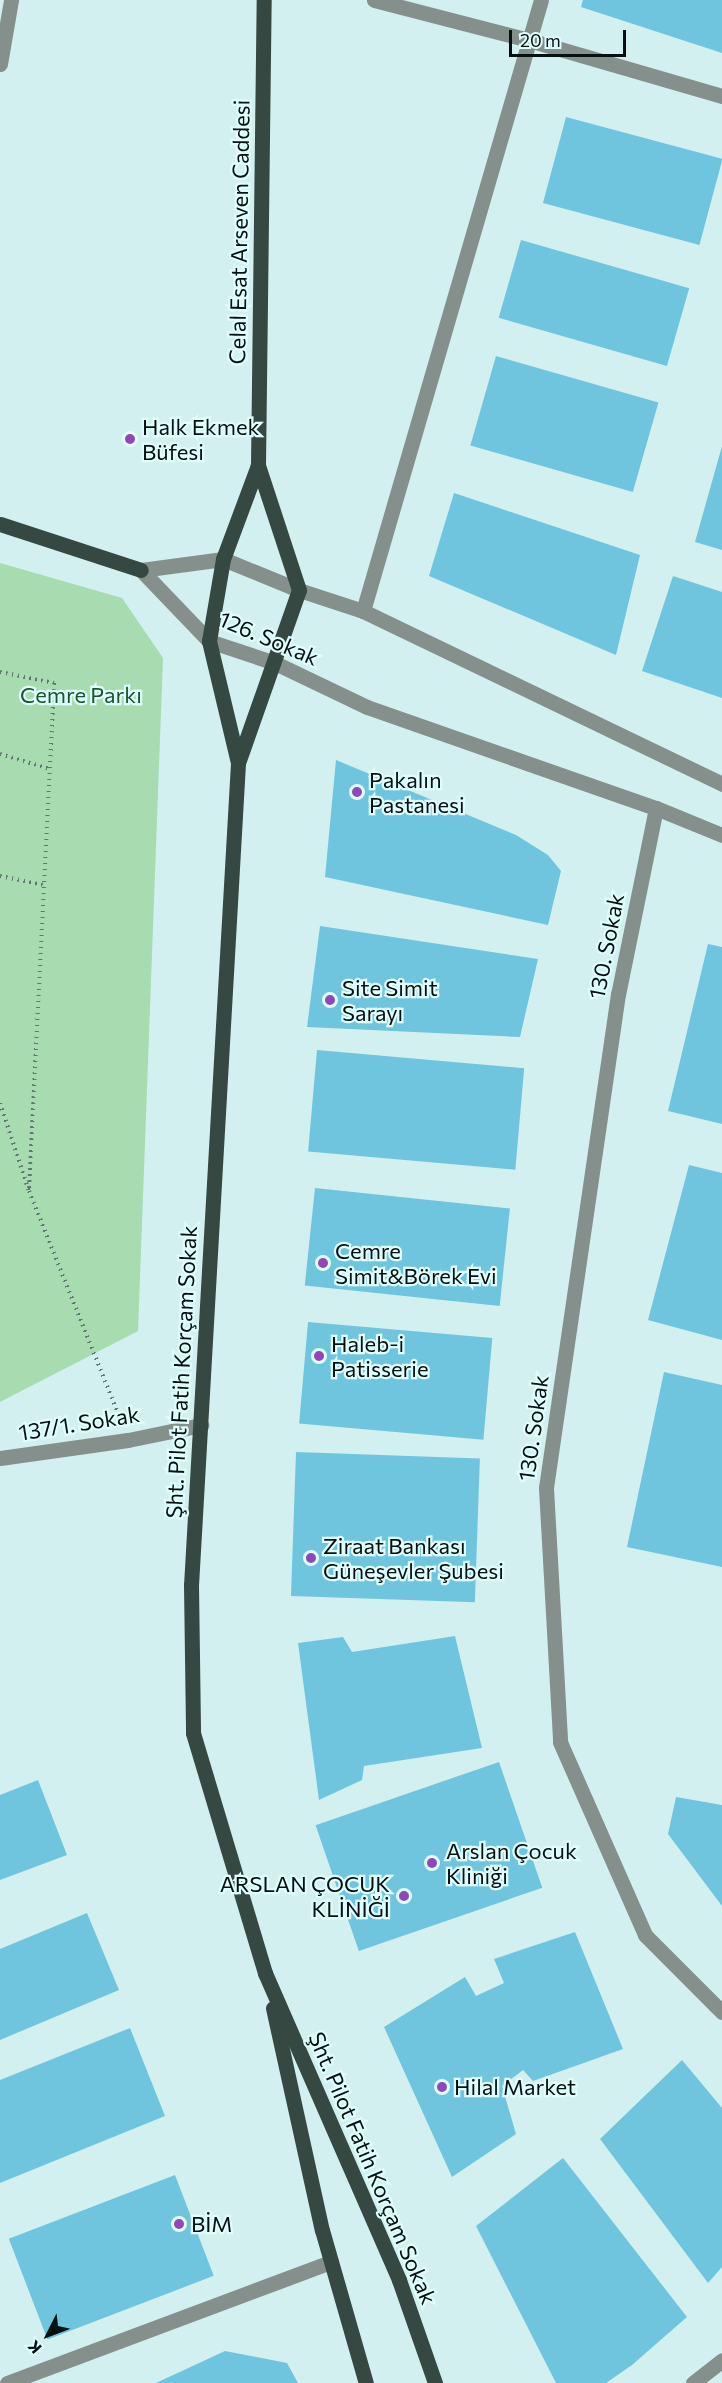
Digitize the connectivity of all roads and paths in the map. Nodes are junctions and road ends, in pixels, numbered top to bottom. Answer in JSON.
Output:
{"nodes":[{"id":1,"x":11,"y":0,"type":"edge"},
{"id":2,"x":264,"y":0,"type":"edge"},
{"id":3,"x":374,"y":0,"type":"edge"},
{"id":4,"x":541,"y":0,"type":"edge"},
{"id":5,"x":529,"y":40,"type":"junction"},
{"id":6,"x":0,"y":64,"type":"edge"},
{"id":7,"x":722,"y":96,"type":"edge"},
{"id":8,"x":258,"y":465,"type":"junction"},
{"id":9,"x":0,"y":524,"type":"edge"},
{"id":10,"x":223,"y":560,"type":"junction"},
{"id":11,"x":141,"y":570,"type":"junction"},
{"id":12,"x":299,"y":590,"type":"junction"},
{"id":13,"x":363,"y":611,"type":"junction"},
{"id":14,"x":209,"y":641,"type":"junction"},
{"id":15,"x":275,"y":663,"type":"junction"},
{"id":16,"x":0,"y":672,"type":"edge"},
{"id":17,"x":0,"y":754,"type":"edge"},
{"id":18,"x":238,"y":763,"type":"junction"},
{"id":19,"x":50,"y":769,"type":"junction"},
{"id":20,"x":722,"y":784,"type":"edge"},
{"id":21,"x":656,"y":808,"type":"junction"},
{"id":22,"x":722,"y":835,"type":"edge"},
{"id":23,"x":0,"y":876,"type":"edge"},
{"id":24,"x":44,"y":885,"type":"junction"},
{"id":25,"x":0,"y":1103,"type":"edge"},
{"id":26,"x":29,"y":1191,"type":"junction"},
{"id":27,"x":201,"y":1425,"type":"junction"},
{"id":28,"x":128,"y":1440,"type":"junction"},
{"id":29,"x":0,"y":1458,"type":"edge"},
{"id":30,"x":265,"y":1973,"type":"junction"},
{"id":31,"x":722,"y":2012,"type":"edge"},
{"id":32,"x":331,"y":2262,"type":"junction"},
{"id":33,"x":722,"y":2360,"type":"edge"},
{"id":34,"x":0,"y":2371,"type":"edge"},
{"id":35,"x":6,"y":2383,"type":"edge"},
{"id":36,"x":366,"y":2383,"type":"edge"},
{"id":37,"x":435,"y":2383,"type":"edge"},
{"id":38,"x":693,"y":2383,"type":"edge"}],
"edges":[{"from":1,"to":6,"type":"street"},
{"from":2,"to":8,"type":"main road","name":"Celal Esat Arseven Caddesi"},
{"from":3,"to":5,"type":"street"},
{"from":4,"to":5,"type":"street"},
{"from":5,"to":7,"type":"street"},
{"from":5,"to":13,"type":"street"},
{"from":8,"to":10,"type":"main road"},
{"from":8,"to":12,"type":"main road"},
{"from":9,"to":11,"type":"main road"},
{"from":10,"to":11,"type":"street"},
{"from":10,"to":12,"type":"street"},
{"from":10,"to":14,"type":"main road"},
{"from":11,"to":14,"type":"street","name":"126. Sokak"},
{"from":12,"to":13,"type":"street"},
{"from":12,"to":15,"type":"main road"},
{"from":13,"to":20,"type":"street"},
{"from":14,"to":15,"type":"street","name":"126. Sokak"},
{"from":14,"to":18,"type":"main road"},
{"from":15,"to":18,"type":"main road"},
{"from":15,"to":21,"type":"street","name":"126. Sokak"},
{"from":16,"to":19,"type":"path"},
{"from":17,"to":19,"type":"path"},
{"from":18,"to":27,"type":"main road","name":"Şht. Pilot Fatih Korçam Sokak"},
{"from":19,"to":24,"type":"path"},
{"from":21,"to":22,"type":"street","name":"126. Sokak"},
{"from":21,"to":31,"type":"street","name":"130. Sokak"},
{"from":23,"to":24,"type":"path"},
{"from":24,"to":26,"type":"path"},
{"from":25,"to":26,"type":"path"},
{"from":26,"to":28,"type":"path"},
{"from":27,"to":28,"type":"street","name":"137/1. Sokak"},
{"from":27,"to":30,"type":"main road","name":"Şht. Pilot Fatih Korçam Sokak"},
{"from":28,"to":29,"type":"street","name":"137/1. Sokak"},
{"from":30,"to":32,"type":"main road","name":"Şht. Pilot Fatih Korçam Sokak"},
{"from":30,"to":37,"type":"main road","name":"Şht. Pilot Fatih Korçam Sokak"},
{"from":32,"to":35,"type":"street"},
{"from":32,"to":36,"type":"main road","name":"Şht. Pilot Fatih Korçam Sokak"},
{"from":33,"to":38,"type":"street"},
{"from":34,"to":35,"type":"street"}]}
